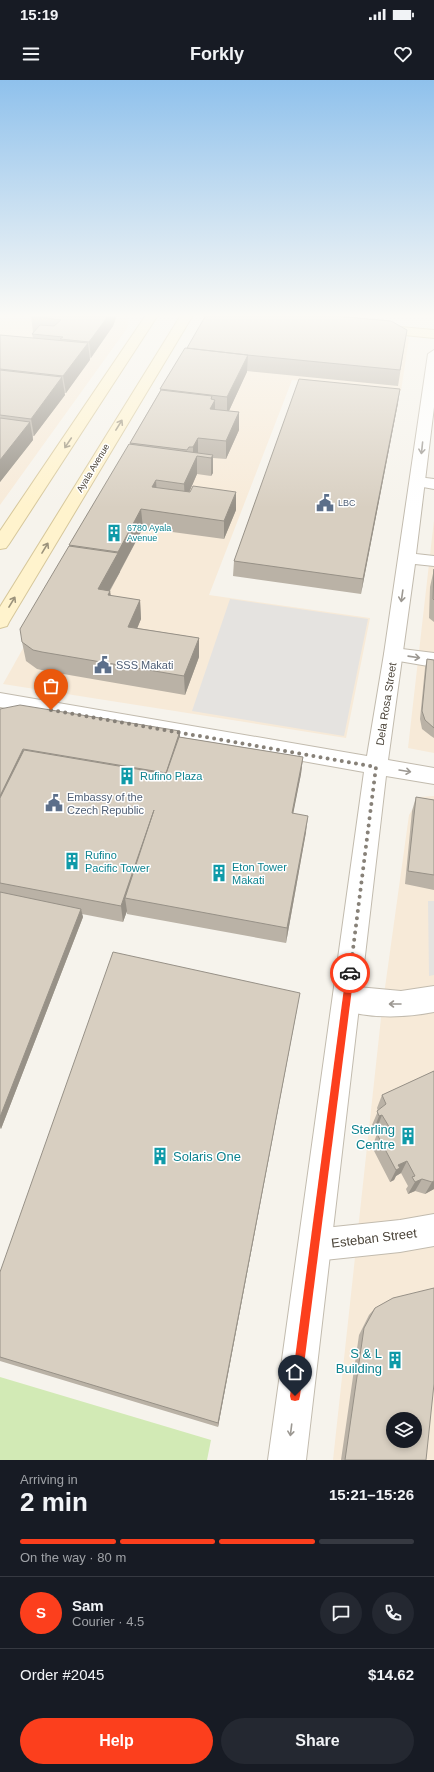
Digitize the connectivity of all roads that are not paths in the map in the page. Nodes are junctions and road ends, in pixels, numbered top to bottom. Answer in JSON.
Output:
{"nodes":[{"id":1,"x":109,"y":379,"type":"edge"},
{"id":2,"x":148,"y":379,"type":"edge"},
{"id":3,"x":432,"y":379,"type":"edge"},
{"id":4,"x":429,"y":423,"type":"edge"},
{"id":5,"x":418,"y":482,"type":"junction"},
{"id":6,"x":434,"y":484,"type":"edge"},
{"id":7,"x":0,"y":544,"type":"edge"},
{"id":8,"x":407,"y":558,"type":"junction"},
{"id":9,"x":434,"y":561,"type":"edge"},
{"id":10,"x":0,"y":622,"type":"edge"},
{"id":11,"x":394,"y":654,"type":"junction"},
{"id":12,"x":434,"y":660,"type":"edge"},
{"id":13,"x":0,"y":700,"type":"edge"},
{"id":14,"x":376,"y":767,"type":"junction"},
{"id":15,"x":434,"y":776,"type":"edge"},
{"id":16,"x":347,"y":999,"type":"junction"},
{"id":17,"x":434,"y":999,"type":"edge"},
{"id":18,"x":434,"y":1230,"type":"edge"},
{"id":19,"x":315,"y":1245,"type":"junction"},
{"id":20,"x":287,"y":1460,"type":"edge"}],
"edges":[{"from":1,"to":7,"type":"main road","one_way":true},
{"from":10,"to":2,"type":"main road","name":"Ayala Avenue","one_way":true},
{"from":3,"to":4,"type":"street","name":"Dela Rosa Street"},
{"from":4,"to":5,"type":"street","name":"Dela Rosa Street","one_way":true},
{"from":5,"to":6,"type":"street"},
{"from":5,"to":8,"type":"street","name":"Dela Rosa Street"},
{"from":8,"to":9,"type":"street"},
{"from":8,"to":11,"type":"street","name":"Dela Rosa Street","one_way":true},
{"from":11,"to":12,"type":"street","one_way":true},
{"from":11,"to":14,"type":"street","name":"Dela Rosa Street"},
{"from":13,"to":14,"type":"street"},
{"from":14,"to":15,"type":"street","one_way":true},
{"from":14,"to":16,"type":"street","name":"Dela Rosa Street"},
{"from":17,"to":16,"type":"street","one_way":true},
{"from":16,"to":19,"type":"street","name":"Dela Rosa Street"},
{"from":18,"to":19,"type":"street","name":"Esteban Street"},
{"from":19,"to":20,"type":"street","name":"Dela Rosa Street","one_way":true}]}
